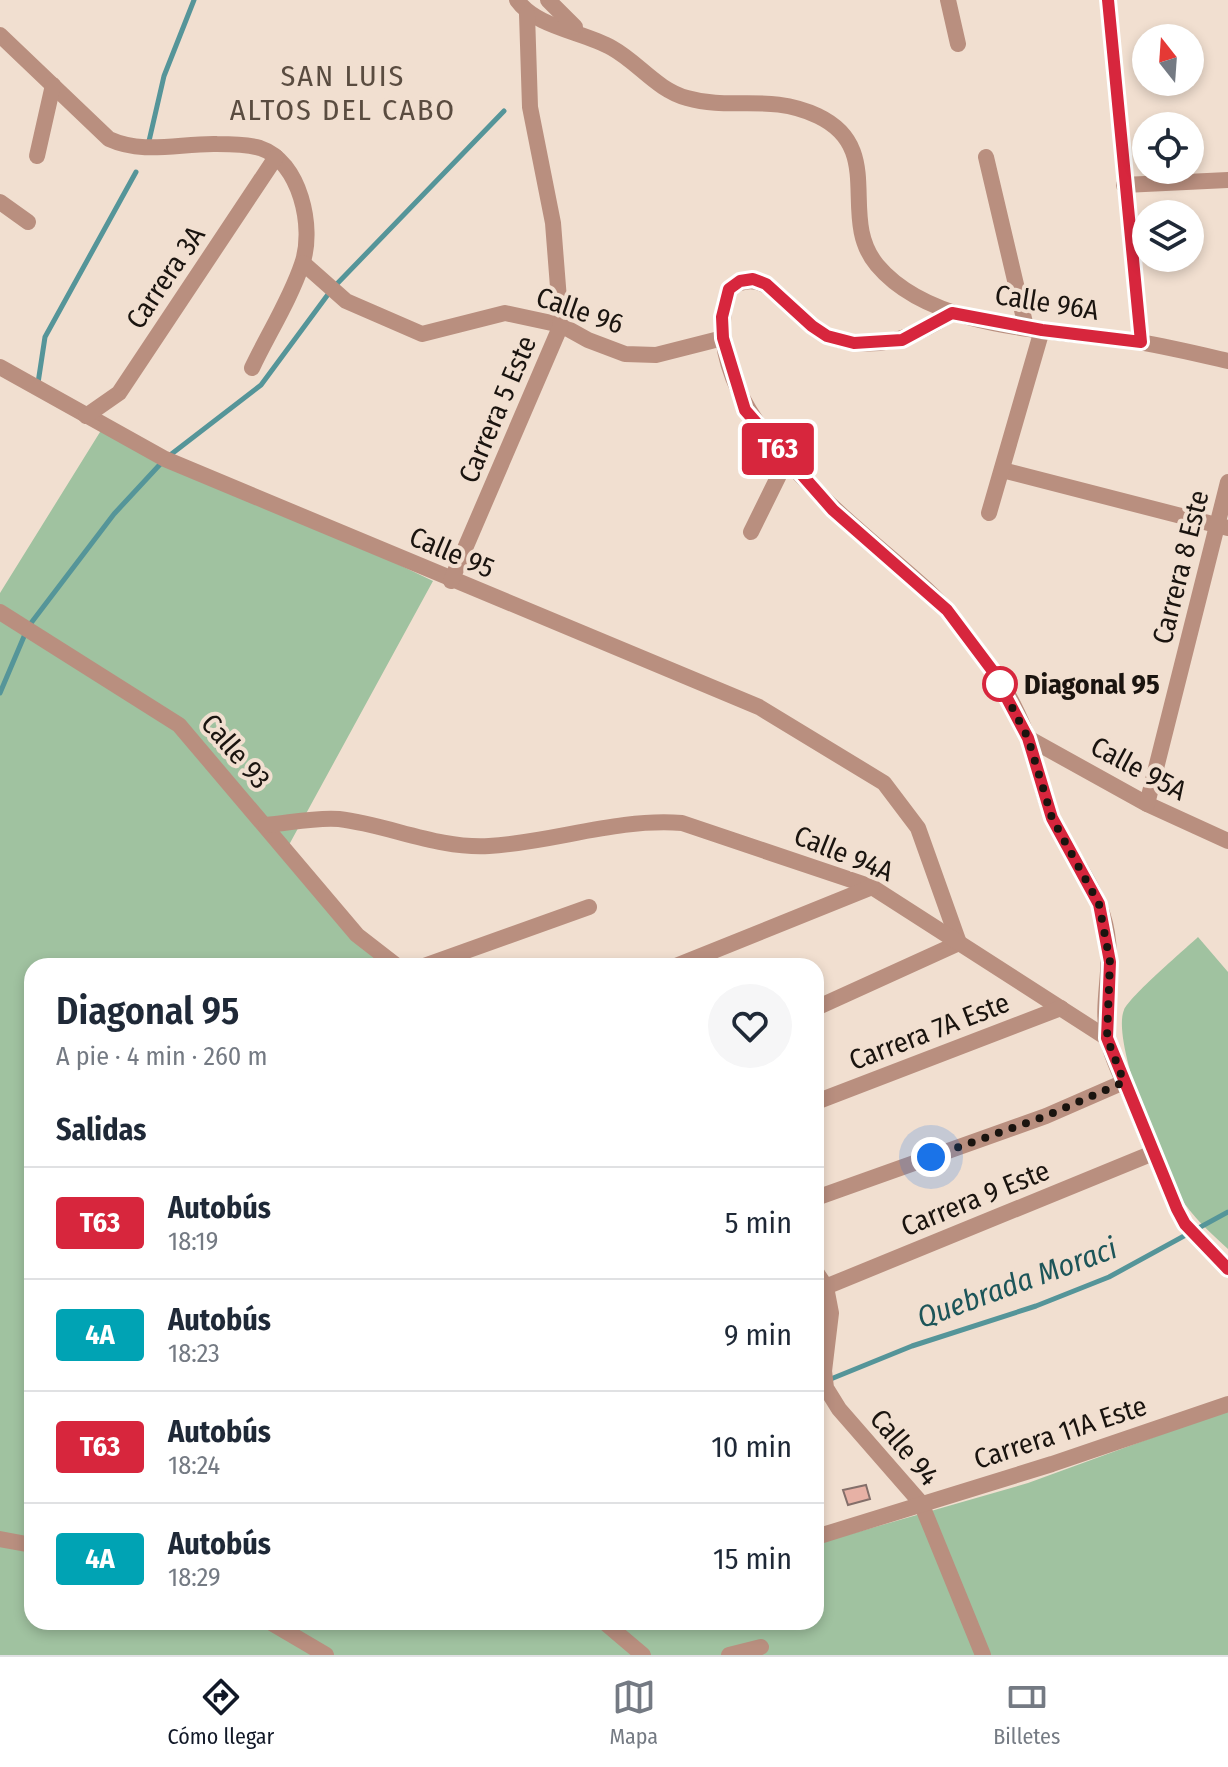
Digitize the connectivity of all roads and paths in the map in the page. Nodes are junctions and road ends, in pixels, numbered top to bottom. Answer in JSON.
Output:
{"nodes":[{"id":1,"x":517,"y":0,"type":"edge"},
{"id":2,"x":548,"y":0,"type":"edge"},
{"id":3,"x":948,"y":0,"type":"edge"},
{"id":4,"x":1108,"y":0,"type":"edge"},
{"id":5,"x":527,"y":14,"type":"junction"},
{"id":6,"x":582,"y":34,"type":"junction"},
{"id":7,"x":0,"y":35,"type":"edge"},
{"id":8,"x":958,"y":44,"type":"dead end"},
{"id":9,"x":53,"y":85,"type":"junction"},
{"id":10,"x":37,"y":156,"type":"dead end"},
{"id":11,"x":276,"y":157,"type":"junction"},
{"id":12,"x":986,"y":157,"type":"dead end"},
{"id":13,"x":1228,"y":180,"type":"edge"},
{"id":14,"x":1124,"y":185,"type":"junction"},
{"id":15,"x":0,"y":202,"type":"edge"},
{"id":16,"x":28,"y":222,"type":"dead end"},
{"id":17,"x":303,"y":263,"type":"junction"},
{"id":18,"x":952,"y":313,"type":"junction"},
{"id":19,"x":561,"y":325,"type":"junction"},
{"id":20,"x":1034,"y":328,"type":"junction"},
{"id":21,"x":723,"y":338,"type":"junction"},
{"id":22,"x":1141,"y":342,"type":"junction"},
{"id":23,"x":1228,"y":361,"type":"edge"},
{"id":24,"x":0,"y":367,"type":"edge"},
{"id":25,"x":252,"y":368,"type":"dead end"},
{"id":26,"x":86,"y":416,"type":"junction"},
{"id":27,"x":787,"y":459,"type":"junction"},
{"id":28,"x":1002,"y":470,"type":"junction"},
{"id":29,"x":1228,"y":482,"type":"edge"},
{"id":30,"x":989,"y":513,"type":"dead end"},
{"id":31,"x":1222,"y":527,"type":"edge"},
{"id":32,"x":751,"y":532,"type":"dead end"},
{"id":33,"x":451,"y":581,"type":"junction"},
{"id":34,"x":0,"y":612,"type":"edge"},
{"id":35,"x":1028,"y":738,"type":"junction"},
{"id":36,"x":1147,"y":804,"type":"junction"},
{"id":37,"x":266,"y":825,"type":"junction"},
{"id":38,"x":1228,"y":841,"type":"edge"},
{"id":39,"x":872,"y":887,"type":"junction"},
{"id":40,"x":589,"y":907,"type":"dead end"},
{"id":41,"x":959,"y":943,"type":"junction"},
{"id":42,"x":387,"y":958,"type":"edge"},
{"id":43,"x":446,"y":958,"type":"edge"},
{"id":44,"x":696,"y":958,"type":"edge"},
{"id":45,"x":824,"y":1004,"type":"edge"},
{"id":46,"x":1061,"y":1008,"type":"junction"},
{"id":47,"x":1107,"y":1038,"type":"junction"},
{"id":48,"x":1124,"y":1082,"type":"junction"},
{"id":49,"x":824,"y":1099,"type":"edge"},
{"id":50,"x":1153,"y":1153,"type":"junction"},
{"id":51,"x":824,"y":1195,"type":"edge"},
{"id":52,"x":1228,"y":1269,"type":"edge"},
{"id":53,"x":824,"y":1288,"type":"edge"},
{"id":54,"x":824,"y":1296,"type":"edge"},
{"id":55,"x":1228,"y":1404,"type":"edge"},
{"id":56,"x":921,"y":1503,"type":"junction"},
{"id":57,"x":824,"y":1534,"type":"edge"},
{"id":58,"x":0,"y":1539,"type":"edge"},
{"id":59,"x":24,"y":1544,"type":"edge"},
{"id":60,"x":284,"y":1630,"type":"edge"},
{"id":61,"x":613,"y":1630,"type":"edge"},
{"id":62,"x":761,"y":1647,"type":"dead end"},
{"id":63,"x":326,"y":1655,"type":"edge"},
{"id":64,"x":643,"y":1655,"type":"edge"},
{"id":65,"x":729,"y":1655,"type":"edge"},
{"id":66,"x":983,"y":1655,"type":"edge"}],
"edges":[{"from":1,"to":5,"type":"street"},
{"from":2,"to":6,"type":"street"},
{"from":3,"to":8,"type":"street"},
{"from":4,"to":14,"type":"street"},
{"from":5,"to":6,"type":"street"},
{"from":5,"to":19,"type":"street","name":"Carrera 5 Este"},
{"from":6,"to":18,"type":"street","name":"Calle 96A"},
{"from":7,"to":9,"type":"street"},
{"from":9,"to":10,"type":"street"},
{"from":9,"to":11,"type":"street"},
{"from":11,"to":17,"type":"street"},
{"from":11,"to":26,"type":"street","name":"Carrera 3A"},
{"from":12,"to":20,"type":"street"},
{"from":13,"to":14,"type":"street"},
{"from":14,"to":22,"type":"street"},
{"from":15,"to":16,"type":"street"},
{"from":17,"to":19,"type":"street","name":"Calle 96"},
{"from":17,"to":25,"type":"street"},
{"from":18,"to":20,"type":"street","name":"Calle 96A"},
{"from":18,"to":21,"type":"street"},
{"from":19,"to":21,"type":"street","name":"Calle 96"},
{"from":19,"to":33,"type":"street","name":"Carrera 5 Este"},
{"from":20,"to":22,"type":"street","name":"Calle 96A"},
{"from":20,"to":28,"type":"street"},
{"from":21,"to":27,"type":"street"},
{"from":22,"to":23,"type":"street","name":"Calle 96A"},
{"from":24,"to":26,"type":"street","name":"Calle 95"},
{"from":26,"to":33,"type":"street","name":"Calle 95"},
{"from":27,"to":32,"type":"street"},
{"from":27,"to":35,"type":"street"},
{"from":28,"to":30,"type":"street"},
{"from":28,"to":31,"type":"street"},
{"from":29,"to":31,"type":"street","name":"Carrera 8 Este"},
{"from":31,"to":36,"type":"street","name":"Carrera 8 Este"},
{"from":33,"to":41,"type":"street","name":"Calle 95"},
{"from":34,"to":37,"type":"street","name":"Calle 93"},
{"from":35,"to":36,"type":"street","name":"Calle 95A"},
{"from":35,"to":47,"type":"street"},
{"from":36,"to":38,"type":"street","name":"Calle 95A"},
{"from":37,"to":39,"type":"street","name":"Calle 94A"},
{"from":37,"to":42,"type":"street","name":"Calle 93"},
{"from":39,"to":41,"type":"street","name":"Calle 94A"},
{"from":39,"to":44,"type":"street"},
{"from":40,"to":43,"type":"street"},
{"from":41,"to":45,"type":"street"},
{"from":41,"to":46,"type":"street","name":"Calle 94A"},
{"from":46,"to":47,"type":"street","name":"Calle 94A"},
{"from":46,"to":49,"type":"street","name":"Carrera 7A Este"},
{"from":47,"to":48,"type":"street"},
{"from":48,"to":50,"type":"street"},
{"from":48,"to":51,"type":"street"},
{"from":50,"to":52,"type":"street"},
{"from":50,"to":53,"type":"street","name":"Carrera 9 Este"},
{"from":54,"to":56,"type":"street","name":"Calle 94"},
{"from":55,"to":56,"type":"street","name":"Carrera 11A Este"},
{"from":56,"to":57,"type":"street","name":"Carrera 11A Este"},
{"from":56,"to":66,"type":"street","name":"Calle 94"},
{"from":58,"to":59,"type":"street"},
{"from":60,"to":63,"type":"street"},
{"from":61,"to":64,"type":"street"},
{"from":62,"to":65,"type":"street"}]}
